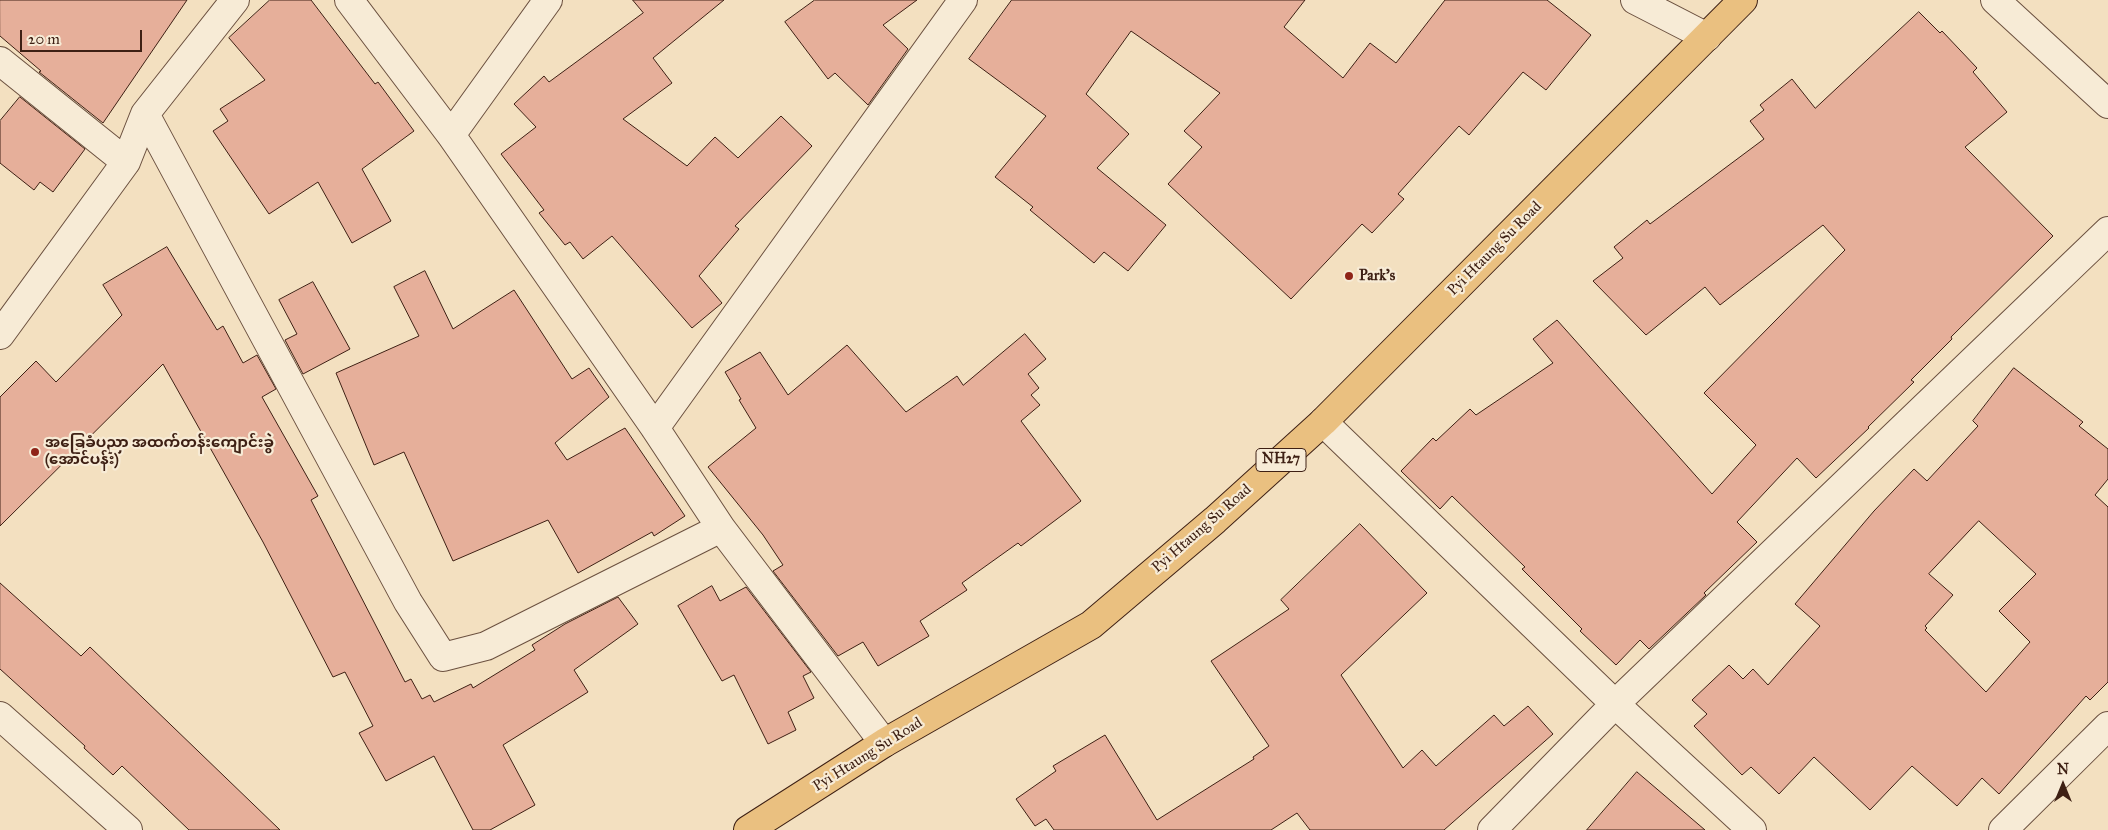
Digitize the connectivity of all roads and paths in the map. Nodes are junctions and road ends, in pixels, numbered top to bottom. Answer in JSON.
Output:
{"nodes":[{"id":1,"x":235,"y":0,"type":"edge"},
{"id":2,"x":349,"y":0,"type":"edge"},
{"id":3,"x":548,"y":0,"type":"edge"},
{"id":4,"x":963,"y":0,"type":"edge"},
{"id":5,"x":1635,"y":0,"type":"edge"},
{"id":6,"x":1743,"y":0,"type":"edge"},
{"id":7,"x":1995,"y":0,"type":"edge"},
{"id":8,"x":1707,"y":37,"type":"junction"},
{"id":9,"x":0,"y":62,"type":"edge"},
{"id":10,"x":2108,"y":104,"type":"edge"},
{"id":11,"x":144,"y":114,"type":"junction"},
{"id":12,"x":451,"y":135,"type":"junction"},
{"id":13,"x":126,"y":162,"type":"junction"},
{"id":14,"x":2108,"y":231,"type":"edge"},
{"id":15,"x":0,"y":335,"type":"edge"},
{"id":16,"x":1323,"y":422,"type":"junction"},
{"id":17,"x":655,"y":428,"type":"junction"},
{"id":18,"x":722,"y":528,"type":"junction"},
{"id":19,"x":1615,"y":704,"type":"junction"},
{"id":20,"x":0,"y":716,"type":"edge"},
{"id":21,"x":2108,"y":726,"type":"edge"},
{"id":22,"x":884,"y":743,"type":"junction"},
{"id":23,"x":128,"y":830,"type":"edge"},
{"id":24,"x":748,"y":830,"type":"edge"},
{"id":25,"x":1492,"y":830,"type":"edge"},
{"id":26,"x":1752,"y":830,"type":"edge"},
{"id":27,"x":2003,"y":830,"type":"edge"}],
"edges":[{"from":1,"to":11,"type":"street"},
{"from":2,"to":12,"type":"street"},
{"from":3,"to":12,"type":"street"},
{"from":4,"to":17,"type":"street"},
{"from":5,"to":8,"type":"street"},
{"from":6,"to":8,"type":"highway","name":"Pyi Htaung Su Road","number":"NH27"},
{"from":7,"to":10,"type":"street"},
{"from":8,"to":16,"type":"highway","name":"Pyi Htaung Su Road","number":"NH27"},
{"from":9,"to":13,"type":"street"},
{"from":11,"to":13,"type":"street"},
{"from":11,"to":18,"type":"street"},
{"from":12,"to":17,"type":"street"},
{"from":13,"to":15,"type":"street"},
{"from":14,"to":19,"type":"street"},
{"from":16,"to":19,"type":"street"},
{"from":16,"to":22,"type":"highway","name":"Pyi Htaung Su Road","number":"NH27"},
{"from":17,"to":18,"type":"street"},
{"from":18,"to":22,"type":"street"},
{"from":19,"to":25,"type":"street"},
{"from":19,"to":26,"type":"street"},
{"from":20,"to":23,"type":"street"},
{"from":21,"to":27,"type":"street"},
{"from":22,"to":24,"type":"highway","name":"Pyi Htaung Su Road","number":"NH27"}]}
